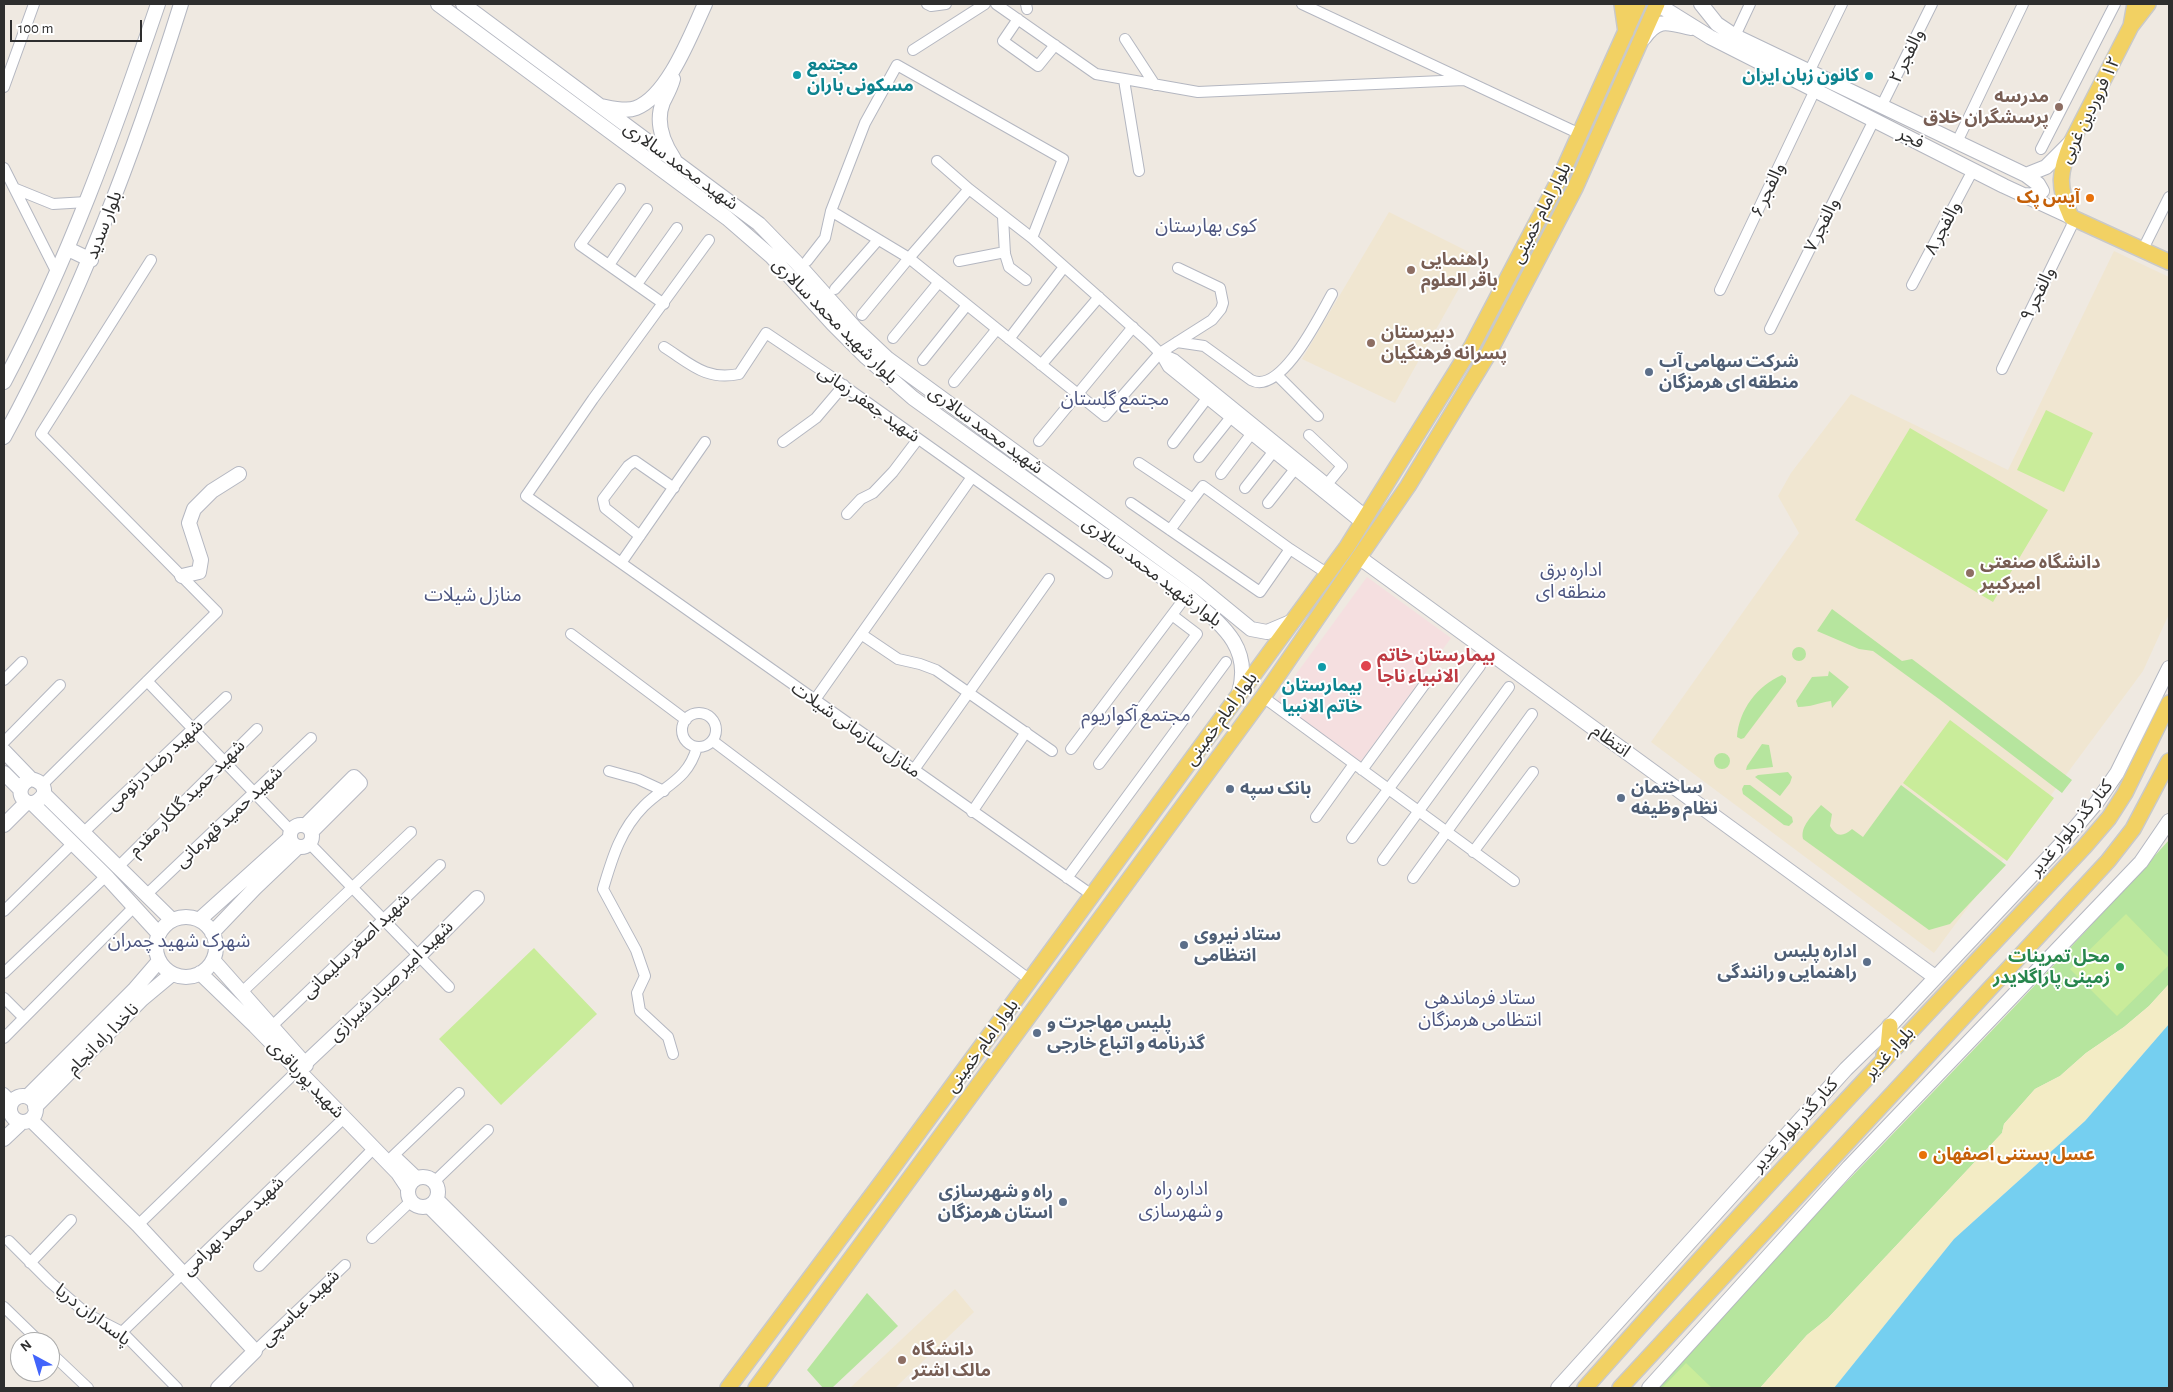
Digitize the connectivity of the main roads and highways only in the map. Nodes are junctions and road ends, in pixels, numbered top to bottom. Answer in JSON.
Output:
{"nodes":[{"id":1,"x":1622,"y":4,"type":"edge"},
{"id":2,"x":1638,"y":4,"type":"edge"},
{"id":3,"x":1657,"y":4,"type":"edge"},
{"id":4,"x":2135,"y":4,"type":"edge"},
{"id":5,"x":2148,"y":4,"type":"edge"},
{"id":6,"x":2131,"y":26,"type":"junction"},
{"id":7,"x":1626,"y":33,"type":"junction"},
{"id":8,"x":2073,"y":218,"type":"joint"},
{"id":9,"x":2169,"y":262,"type":"edge"},
{"id":10,"x":2169,"y":703,"type":"edge"},
{"id":11,"x":2169,"y":761,"type":"edge"},
{"id":12,"x":1890,"y":1026,"type":"road end"},
{"id":13,"x":1879,"y":1064,"type":"junction"},
{"id":14,"x":885,"y":1178,"type":"junction"},
{"id":15,"x":902,"y":1189,"type":"junction"},
{"id":16,"x":728,"y":1388,"type":"edge"},
{"id":17,"x":756,"y":1388,"type":"edge"},
{"id":18,"x":1586,"y":1388,"type":"edge"},
{"id":19,"x":1620,"y":1388,"type":"edge"}],
"edges":[{"from":1,"to":7,"type":"main road"},
{"from":2,"to":7,"type":"main road","name":"بلوار امام خمینی"},
{"from":3,"to":15,"type":"main road","name":"بلوار امام خمینی"},
{"from":4,"to":6,"type":"main road","name":"١٢ فروردین غربى"},
{"from":5,"to":6,"type":"main road"},
{"from":6,"to":8,"type":"main road","name":"١٢ فروردین غربى"},
{"from":7,"to":14,"type":"main road","name":"بلوار امام خمینی"},
{"from":8,"to":9,"type":"main road","name":"فجر"},
{"from":10,"to":13,"type":"main road","name":"بلوار غدیر"},
{"from":11,"to":19,"type":"main road","name":"بلوار غدیر"},
{"from":12,"to":13,"type":"main road"},
{"from":13,"to":18,"type":"main road","name":"بلوار غدیر"},
{"from":14,"to":15,"type":"main road"},
{"from":14,"to":16,"type":"main road","name":"بلوار امام خمینی"},
{"from":15,"to":17,"type":"main road","name":"بلوار امام خمینی"}]}
